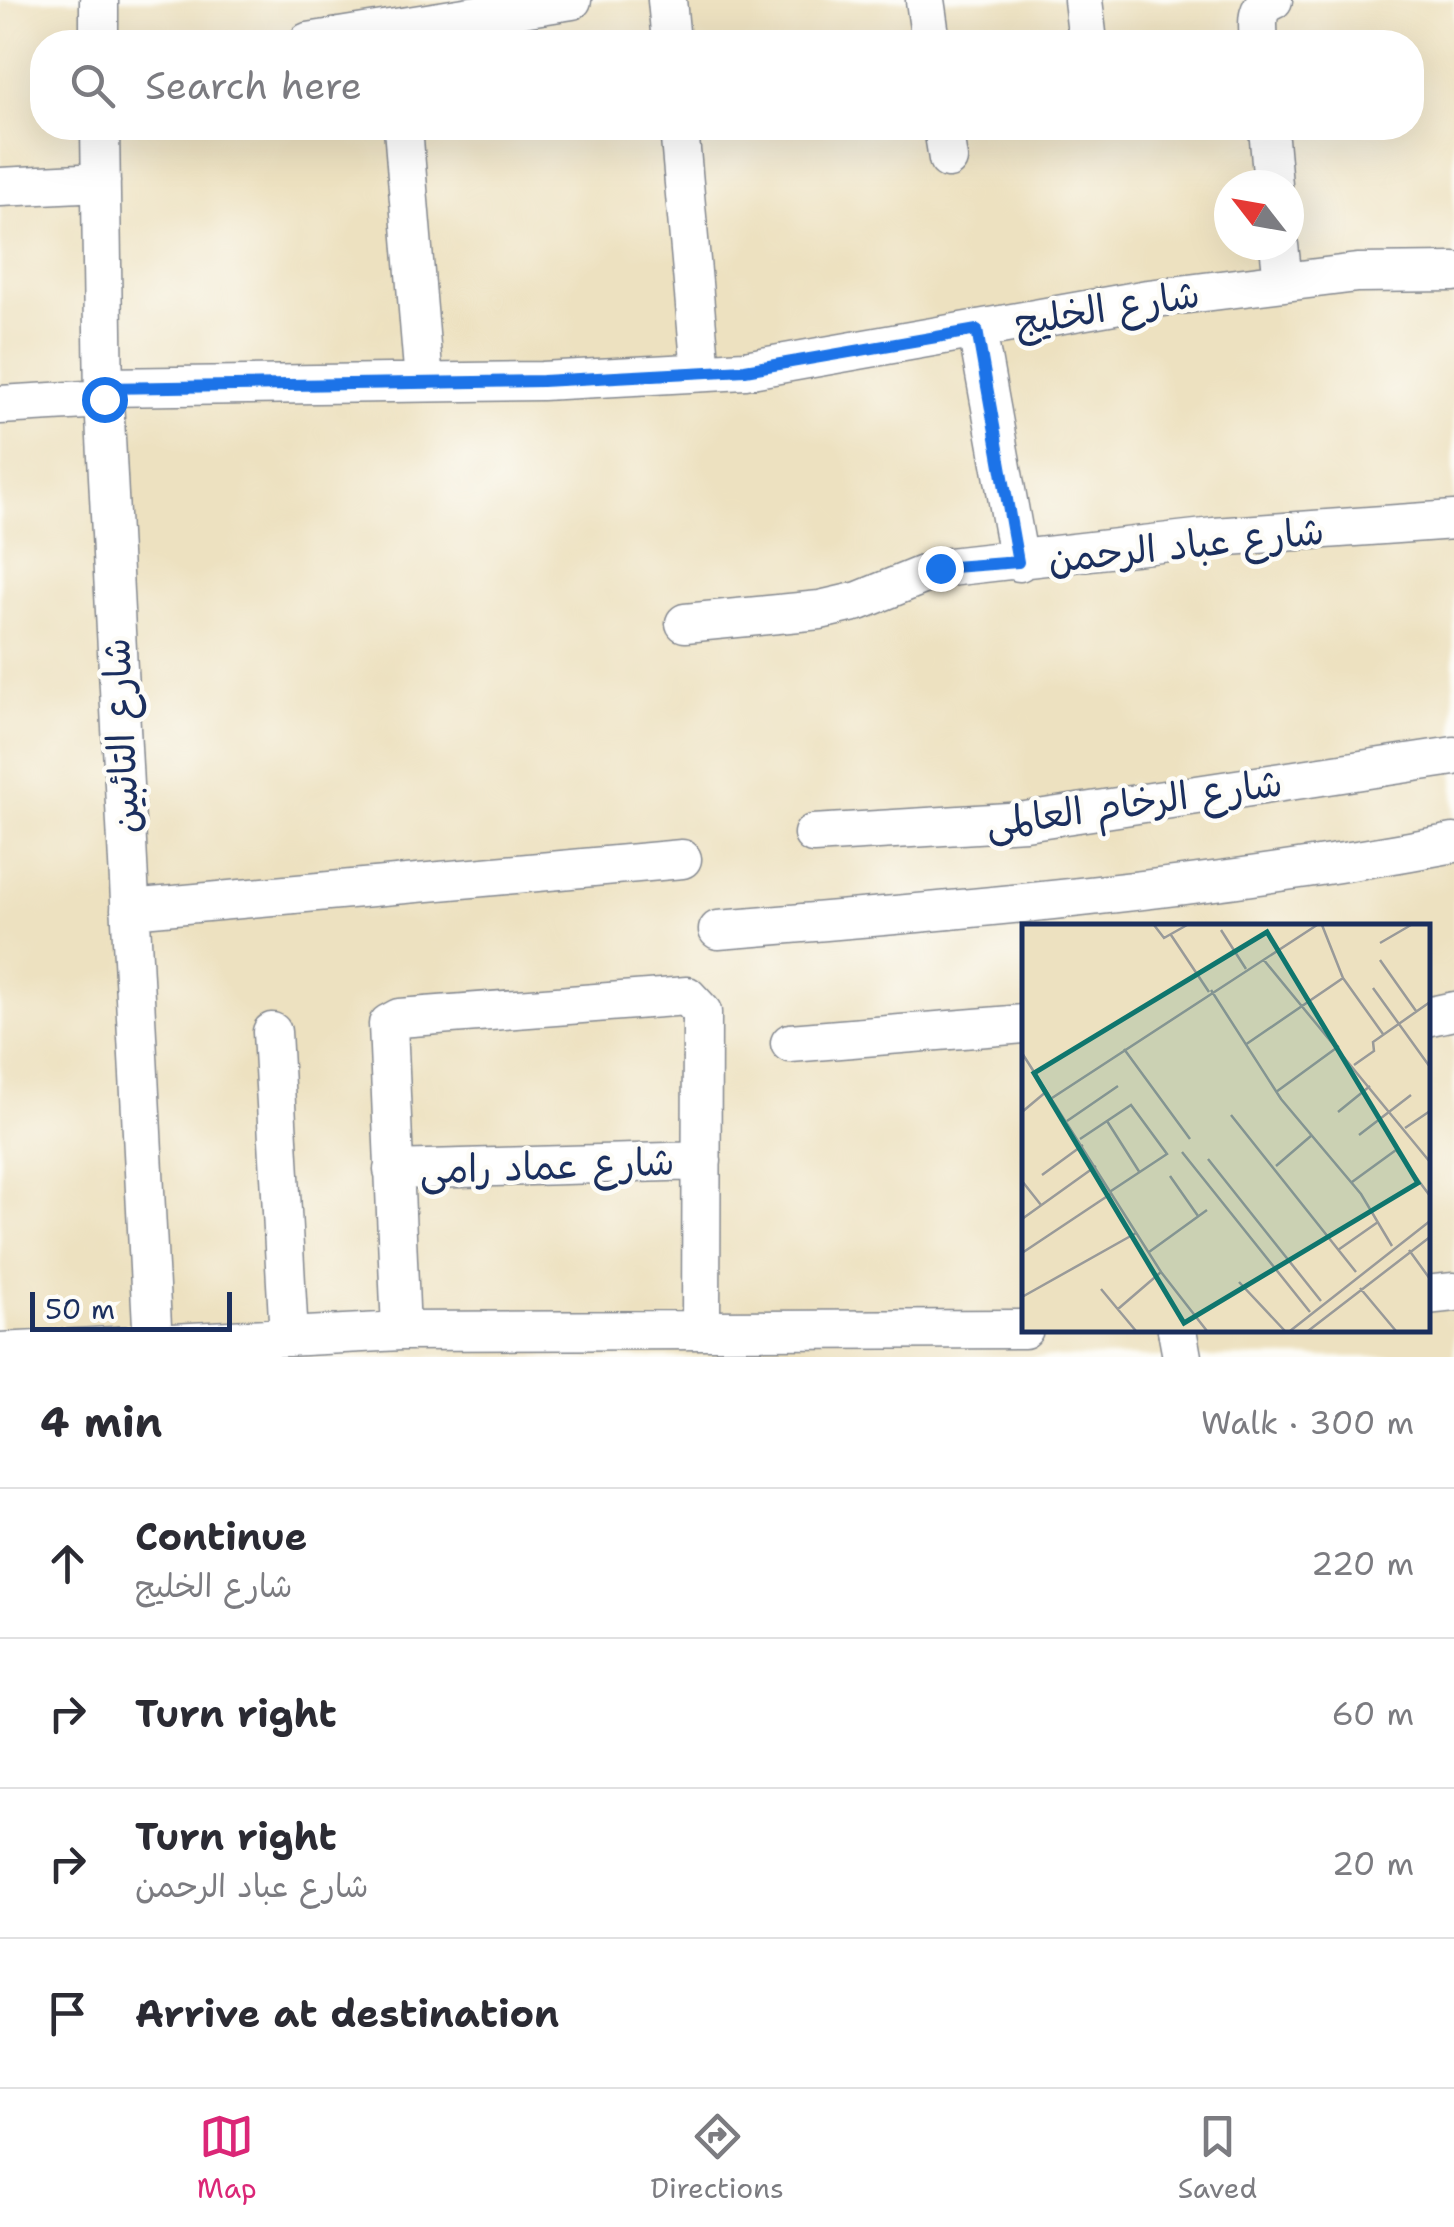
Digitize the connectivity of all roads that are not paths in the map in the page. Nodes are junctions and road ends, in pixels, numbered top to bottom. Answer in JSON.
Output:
{"nodes":[{"id":1,"x":98,"y":0,"type":"edge"},
{"id":2,"x":572,"y":0,"type":"edge"},
{"id":3,"x":667,"y":0,"type":"edge"},
{"id":4,"x":925,"y":0,"type":"edge"},
{"id":5,"x":1082,"y":0,"type":"edge"},
{"id":6,"x":1274,"y":0,"type":"edge"},
{"id":7,"x":395,"y":23,"type":"edge"},
{"id":8,"x":99,"y":30,"type":"edge"},
{"id":9,"x":363,"y":30,"type":"edge"},
{"id":10,"x":670,"y":30,"type":"edge"},
{"id":11,"x":929,"y":30,"type":"edge"},
{"id":12,"x":1086,"y":30,"type":"edge"},
{"id":13,"x":1258,"y":30,"type":"edge"},
{"id":14,"x":100,"y":140,"type":"edge"},
{"id":15,"x":404,"y":140,"type":"edge"},
{"id":16,"x":679,"y":140,"type":"edge"},
{"id":17,"x":1269,"y":140,"type":"edge"},
{"id":18,"x":1272,"y":170,"type":"edge"},
{"id":19,"x":101,"y":182,"type":"junction"},
{"id":20,"x":0,"y":186,"type":"edge"},
{"id":21,"x":1281,"y":263,"type":"edge"},
{"id":22,"x":1454,"y":272,"type":"edge"},
{"id":23,"x":977,"y":330,"type":"junction"},
{"id":24,"x":701,"y":372,"type":"junction"},
{"id":25,"x":424,"y":382,"type":"junction"},
{"id":26,"x":104,"y":393,"type":"junction"},
{"id":27,"x":0,"y":405,"type":"edge"},
{"id":28,"x":1454,"y":520,"type":"edge"},
{"id":29,"x":1018,"y":562,"type":"junction"},
{"id":30,"x":685,"y":623,"type":"dead end"},
{"id":31,"x":1454,"y":756,"type":"edge"},
{"id":32,"x":812,"y":834,"type":"dead end"},
{"id":33,"x":1454,"y":844,"type":"edge"},
{"id":34,"x":682,"y":858,"type":"dead end"},
{"id":35,"x":130,"y":909,"type":"junction"},
{"id":36,"x":718,"y":930,"type":"dead end"},
{"id":37,"x":1454,"y":1011,"type":"edge"},
{"id":38,"x":1429,"y":1016,"type":"edge"},
{"id":39,"x":1022,"y":1024,"type":"edge"},
{"id":40,"x":272,"y":1032,"type":"dead end"},
{"id":41,"x":790,"y":1043,"type":"dead end"},
{"id":42,"x":702,"y":1161,"type":"junction"},
{"id":43,"x":393,"y":1170,"type":"junction"},
{"id":44,"x":1454,"y":1292,"type":"edge"},
{"id":45,"x":1429,"y":1296,"type":"edge"},
{"id":46,"x":1022,"y":1329,"type":"edge"},
{"id":47,"x":1177,"y":1332,"type":"edge"},
{"id":48,"x":289,"y":1338,"type":"junction"},
{"id":49,"x":712,"y":1339,"type":"edge"},
{"id":50,"x":423,"y":1340,"type":"edge"},
{"id":51,"x":557,"y":1343,"type":"edge"},
{"id":52,"x":153,"y":1344,"type":"junction"},
{"id":53,"x":946,"y":1344,"type":"edge"},
{"id":54,"x":0,"y":1352,"type":"edge"},
{"id":55,"x":115,"y":1352,"type":"edge"},
{"id":56,"x":1182,"y":1357,"type":"edge"}],
"edges":[{"from":1,"to":8,"type":"street"},
{"from":2,"to":7,"type":"street"},
{"from":3,"to":10,"type":"street"},
{"from":4,"to":11,"type":"street"},
{"from":5,"to":12,"type":"street"},
{"from":6,"to":13,"type":"street"},
{"from":7,"to":9,"type":"street"},
{"from":14,"to":19,"type":"street","name":"شارع التائبين"},
{"from":15,"to":25,"type":"street"},
{"from":16,"to":24,"type":"street"},
{"from":17,"to":18,"type":"street"},
{"from":19,"to":20,"type":"street"},
{"from":19,"to":26,"type":"street","name":"شارع التائبين"},
{"from":21,"to":22,"type":"street","name":"شارع الخليج"},
{"from":21,"to":23,"type":"street","name":"شارع الخليج"},
{"from":23,"to":24,"type":"street","name":"شارع الخليج"},
{"from":23,"to":29,"type":"street"},
{"from":24,"to":25,"type":"street","name":"شارع الخليج"},
{"from":25,"to":26,"type":"street","name":"شارع الخليج"},
{"from":26,"to":27,"type":"street","name":"شارع الخليج"},
{"from":26,"to":35,"type":"street","name":"شارع التائبين"},
{"from":28,"to":29,"type":"street","name":"شارع عباد الرحمن"},
{"from":29,"to":30,"type":"street","name":"شارع عباد الرحمن"},
{"from":31,"to":32,"type":"street","name":"شارع الرخام العالمى"},
{"from":33,"to":36,"type":"street"},
{"from":34,"to":35,"type":"street"},
{"from":35,"to":52,"type":"street","name":"شارع التائبين"},
{"from":37,"to":38,"type":"street"},
{"from":39,"to":41,"type":"street"},
{"from":40,"to":48,"type":"street"},
{"from":42,"to":43,"type":"street","name":"شارع عماد رامى"},
{"from":42,"to":43,"type":"street"},
{"from":42,"to":49,"type":"street"},
{"from":43,"to":50,"type":"street"},
{"from":44,"to":45,"type":"street"},
{"from":46,"to":53,"type":"street"},
{"from":47,"to":56,"type":"street"},
{"from":48,"to":50,"type":"street"},
{"from":48,"to":52,"type":"street"},
{"from":49,"to":51,"type":"street"},
{"from":49,"to":53,"type":"street"},
{"from":50,"to":51,"type":"street"},
{"from":52,"to":55,"type":"street"},
{"from":54,"to":55,"type":"street"}]}
